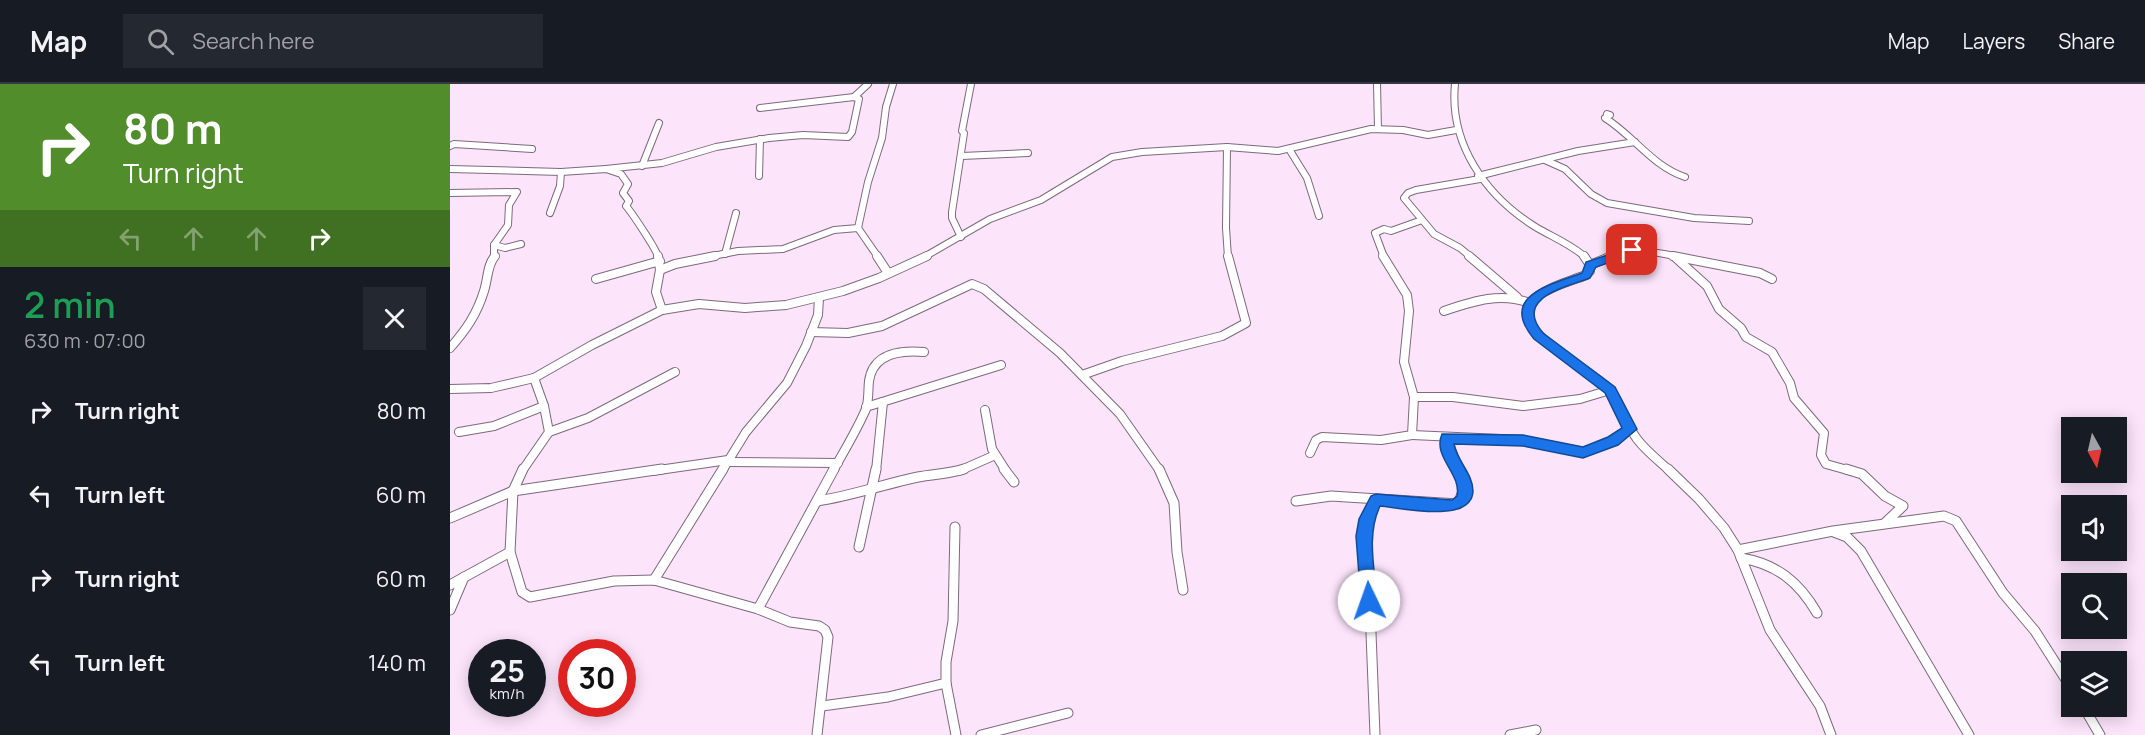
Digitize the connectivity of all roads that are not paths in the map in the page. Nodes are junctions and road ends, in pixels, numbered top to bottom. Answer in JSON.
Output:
{"nodes":[{"id":1,"x":868,"y":84,"type":"edge"},
{"id":2,"x":893,"y":84,"type":"edge"},
{"id":3,"x":971,"y":84,"type":"edge"},
{"id":4,"x":1377,"y":84,"type":"edge"},
{"id":5,"x":1455,"y":84,"type":"edge"},
{"id":6,"x":854,"y":97,"type":"junction"},
{"id":7,"x":760,"y":108,"type":"dead end"},
{"id":8,"x":1607,"y":114,"type":"dead end"},
{"id":9,"x":659,"y":123,"type":"dead end"},
{"id":10,"x":1378,"y":129,"type":"junction"},
{"id":11,"x":1456,"y":130,"type":"junction"},
{"id":12,"x":760,"y":139,"type":"junction"},
{"id":13,"x":1635,"y":142,"type":"junction"},
{"id":14,"x":450,"y":146,"type":"edge"},
{"id":15,"x":1227,"y":147,"type":"junction"},
{"id":16,"x":1289,"y":148,"type":"junction"},
{"id":17,"x":532,"y":149,"type":"dead end"},
{"id":18,"x":1028,"y":153,"type":"dead end"},
{"id":19,"x":962,"y":156,"type":"junction"},
{"id":20,"x":1545,"y":160,"type":"junction"},
{"id":21,"x":642,"y":166,"type":"junction"},
{"id":22,"x":450,"y":169,"type":"edge"},
{"id":23,"x":606,"y":169,"type":"junction"},
{"id":24,"x":561,"y":172,"type":"junction"},
{"id":25,"x":759,"y":176,"type":"dead end"},
{"id":26,"x":1685,"y":177,"type":"dead end"},
{"id":27,"x":1479,"y":178,"type":"junction"},
{"id":28,"x":450,"y":193,"type":"edge"},
{"id":29,"x":550,"y":213,"type":"dead end"},
{"id":30,"x":736,"y":213,"type":"dead end"},
{"id":31,"x":1319,"y":216,"type":"dead end"},
{"id":32,"x":1422,"y":220,"type":"junction"},
{"id":33,"x":1749,"y":221,"type":"dead end"},
{"id":34,"x":858,"y":228,"type":"junction"},
{"id":35,"x":961,"y":237,"type":"junction"},
{"id":36,"x":521,"y":244,"type":"dead end"},
{"id":37,"x":494,"y":245,"type":"junction"},
{"id":38,"x":725,"y":254,"type":"junction"},
{"id":39,"x":1676,"y":258,"type":"junction"},
{"id":40,"x":660,"y":261,"type":"junction"},
{"id":41,"x":1590,"y":265,"type":"junction"},
{"id":42,"x":660,"y":270,"type":"junction"},
{"id":43,"x":888,"y":273,"type":"junction"},
{"id":44,"x":596,"y":279,"type":"dead end"},
{"id":45,"x":1772,"y":279,"type":"dead end"},
{"id":46,"x":1516,"y":297,"type":"junction"},
{"id":47,"x":819,"y":298,"type":"junction"},
{"id":48,"x":1530,"y":303,"type":"junction"},
{"id":49,"x":662,"y":310,"type":"junction"},
{"id":50,"x":1444,"y":311,"type":"dead end"},
{"id":51,"x":811,"y":332,"type":"junction"},
{"id":52,"x":450,"y":348,"type":"edge"},
{"id":53,"x":924,"y":352,"type":"dead end"},
{"id":54,"x":1001,"y":365,"type":"dead end"},
{"id":55,"x":675,"y":372,"type":"dead end"},
{"id":56,"x":1082,"y":375,"type":"junction"},
{"id":57,"x":534,"y":378,"type":"junction"},
{"id":58,"x":450,"y":389,"type":"edge"},
{"id":59,"x":1610,"y":390,"type":"junction"},
{"id":60,"x":1414,"y":397,"type":"junction"},
{"id":61,"x":544,"y":406,"type":"junction"},
{"id":62,"x":883,"y":406,"type":"junction"},
{"id":63,"x":866,"y":407,"type":"junction"},
{"id":64,"x":985,"y":410,"type":"dead end"},
{"id":65,"x":1630,"y":429,"type":"junction"},
{"id":66,"x":459,"y":432,"type":"dead end"},
{"id":67,"x":549,"y":432,"type":"junction"},
{"id":68,"x":1412,"y":435,"type":"junction"},
{"id":69,"x":1447,"y":438,"type":"junction"},
{"id":70,"x":1310,"y":453,"type":"dead end"},
{"id":71,"x":993,"y":456,"type":"junction"},
{"id":72,"x":728,"y":461,"type":"junction"},
{"id":73,"x":838,"y":463,"type":"junction"},
{"id":74,"x":1014,"y":482,"type":"dead end"},
{"id":75,"x":871,"y":490,"type":"junction"},
{"id":76,"x":513,"y":491,"type":"junction"},
{"id":77,"x":817,"y":501,"type":"junction"},
{"id":78,"x":1296,"y":501,"type":"dead end"},
{"id":79,"x":1373,"y":504,"type":"junction"},
{"id":80,"x":450,"y":518,"type":"edge"},
{"id":81,"x":1884,"y":524,"type":"junction"},
{"id":82,"x":955,"y":527,"type":"dead end"},
{"id":83,"x":1833,"y":531,"type":"junction"},
{"id":84,"x":859,"y":547,"type":"dead end"},
{"id":85,"x":510,"y":552,"type":"junction"},
{"id":86,"x":1740,"y":554,"type":"junction"},
{"id":87,"x":464,"y":577,"type":"junction"},
{"id":88,"x":654,"y":580,"type":"junction"},
{"id":89,"x":450,"y":585,"type":"edge"},
{"id":90,"x":1183,"y":590,"type":"dead end"},
{"id":91,"x":758,"y":609,"type":"junction"},
{"id":92,"x":450,"y":610,"type":"edge"},
{"id":93,"x":1817,"y":613,"type":"dead end"},
{"id":94,"x":2061,"y":672,"type":"edge"},
{"id":95,"x":946,"y":683,"type":"junction"},
{"id":96,"x":822,"y":706,"type":"junction"},
{"id":97,"x":1068,"y":713,"type":"dead end"},
{"id":98,"x":2089,"y":717,"type":"edge"},
{"id":99,"x":1536,"y":730,"type":"dead end"},
{"id":100,"x":817,"y":735,"type":"edge"},
{"id":101,"x":956,"y":735,"type":"edge"},
{"id":102,"x":981,"y":735,"type":"edge"},
{"id":103,"x":1375,"y":735,"type":"edge"},
{"id":104,"x":1510,"y":735,"type":"edge"},
{"id":105,"x":1832,"y":735,"type":"edge"},
{"id":106,"x":1969,"y":735,"type":"edge"},
{"id":107,"x":2100,"y":735,"type":"edge"}],
"edges":[{"from":1,"to":6,"type":"street"},
{"from":2,"to":34,"type":"street"},
{"from":3,"to":19,"type":"street"},
{"from":4,"to":10,"type":"street"},
{"from":5,"to":11,"type":"street"},
{"from":6,"to":7,"type":"street"},
{"from":6,"to":12,"type":"street"},
{"from":8,"to":13,"type":"street"},
{"from":9,"to":21,"type":"street"},
{"from":10,"to":11,"type":"street"},
{"from":10,"to":16,"type":"street"},
{"from":11,"to":27,"type":"street"},
{"from":12,"to":21,"type":"street"},
{"from":12,"to":25,"type":"street"},
{"from":13,"to":20,"type":"street"},
{"from":13,"to":26,"type":"street"},
{"from":14,"to":17,"type":"street"},
{"from":15,"to":16,"type":"street"},
{"from":15,"to":35,"type":"street"},
{"from":15,"to":56,"type":"street"},
{"from":16,"to":31,"type":"street"},
{"from":18,"to":19,"type":"street"},
{"from":19,"to":35,"type":"street"},
{"from":20,"to":27,"type":"street"},
{"from":20,"to":33,"type":"street"},
{"from":21,"to":23,"type":"street"},
{"from":22,"to":24,"type":"street"},
{"from":23,"to":24,"type":"street"},
{"from":23,"to":40,"type":"street"},
{"from":24,"to":29,"type":"street"},
{"from":27,"to":32,"type":"street"},
{"from":27,"to":41,"type":"street"},
{"from":28,"to":37,"type":"street"},
{"from":30,"to":38,"type":"street"},
{"from":32,"to":46,"type":"street"},
{"from":32,"to":60,"type":"street"},
{"from":34,"to":38,"type":"street"},
{"from":34,"to":43,"type":"street"},
{"from":35,"to":43,"type":"street"},
{"from":36,"to":37,"type":"street"},
{"from":37,"to":52,"type":"street"},
{"from":38,"to":42,"type":"street"},
{"from":39,"to":41,"type":"street"},
{"from":39,"to":45,"type":"street"},
{"from":39,"to":81,"type":"street"},
{"from":40,"to":42,"type":"street"},
{"from":40,"to":44,"type":"street"},
{"from":41,"to":48,"type":"street"},
{"from":42,"to":49,"type":"street"},
{"from":43,"to":47,"type":"street"},
{"from":46,"to":48,"type":"street"},
{"from":46,"to":50,"type":"street"},
{"from":47,"to":49,"type":"street"},
{"from":47,"to":51,"type":"street"},
{"from":48,"to":59,"type":"street"},
{"from":49,"to":57,"type":"street"},
{"from":51,"to":56,"type":"street"},
{"from":51,"to":72,"type":"street"},
{"from":53,"to":63,"type":"street"},
{"from":54,"to":62,"type":"street"},
{"from":55,"to":67,"type":"street"},
{"from":56,"to":90,"type":"street"},
{"from":57,"to":58,"type":"street"},
{"from":57,"to":61,"type":"street"},
{"from":59,"to":60,"type":"street"},
{"from":59,"to":65,"type":"street"},
{"from":60,"to":68,"type":"street"},
{"from":61,"to":66,"type":"street"},
{"from":61,"to":67,"type":"street"},
{"from":62,"to":63,"type":"street"},
{"from":62,"to":75,"type":"street"},
{"from":63,"to":73,"type":"street"},
{"from":64,"to":71,"type":"street"},
{"from":65,"to":69,"type":"street"},
{"from":65,"to":86,"type":"street"},
{"from":67,"to":76,"type":"street"},
{"from":68,"to":69,"type":"street"},
{"from":68,"to":70,"type":"street"},
{"from":69,"to":79,"type":"street"},
{"from":71,"to":74,"type":"street"},
{"from":71,"to":75,"type":"street"},
{"from":72,"to":73,"type":"street"},
{"from":72,"to":76,"type":"street"},
{"from":72,"to":88,"type":"street"},
{"from":73,"to":77,"type":"street"},
{"from":75,"to":77,"type":"street"},
{"from":75,"to":84,"type":"street"},
{"from":76,"to":80,"type":"street"},
{"from":76,"to":85,"type":"street"},
{"from":77,"to":91,"type":"street"},
{"from":78,"to":79,"type":"street"},
{"from":79,"to":103,"type":"street"},
{"from":81,"to":83,"type":"street"},
{"from":81,"to":94,"type":"street"},
{"from":82,"to":95,"type":"street"},
{"from":83,"to":86,"type":"street"},
{"from":83,"to":106,"type":"street"},
{"from":85,"to":87,"type":"street"},
{"from":85,"to":88,"type":"street"},
{"from":86,"to":93,"type":"street"},
{"from":86,"to":105,"type":"street"},
{"from":87,"to":89,"type":"street"},
{"from":87,"to":92,"type":"street"},
{"from":88,"to":91,"type":"street"},
{"from":91,"to":96,"type":"street"},
{"from":95,"to":96,"type":"street"},
{"from":95,"to":101,"type":"street"},
{"from":96,"to":100,"type":"street"},
{"from":97,"to":102,"type":"street"},
{"from":98,"to":107,"type":"street"},
{"from":99,"to":104,"type":"street"}]}
